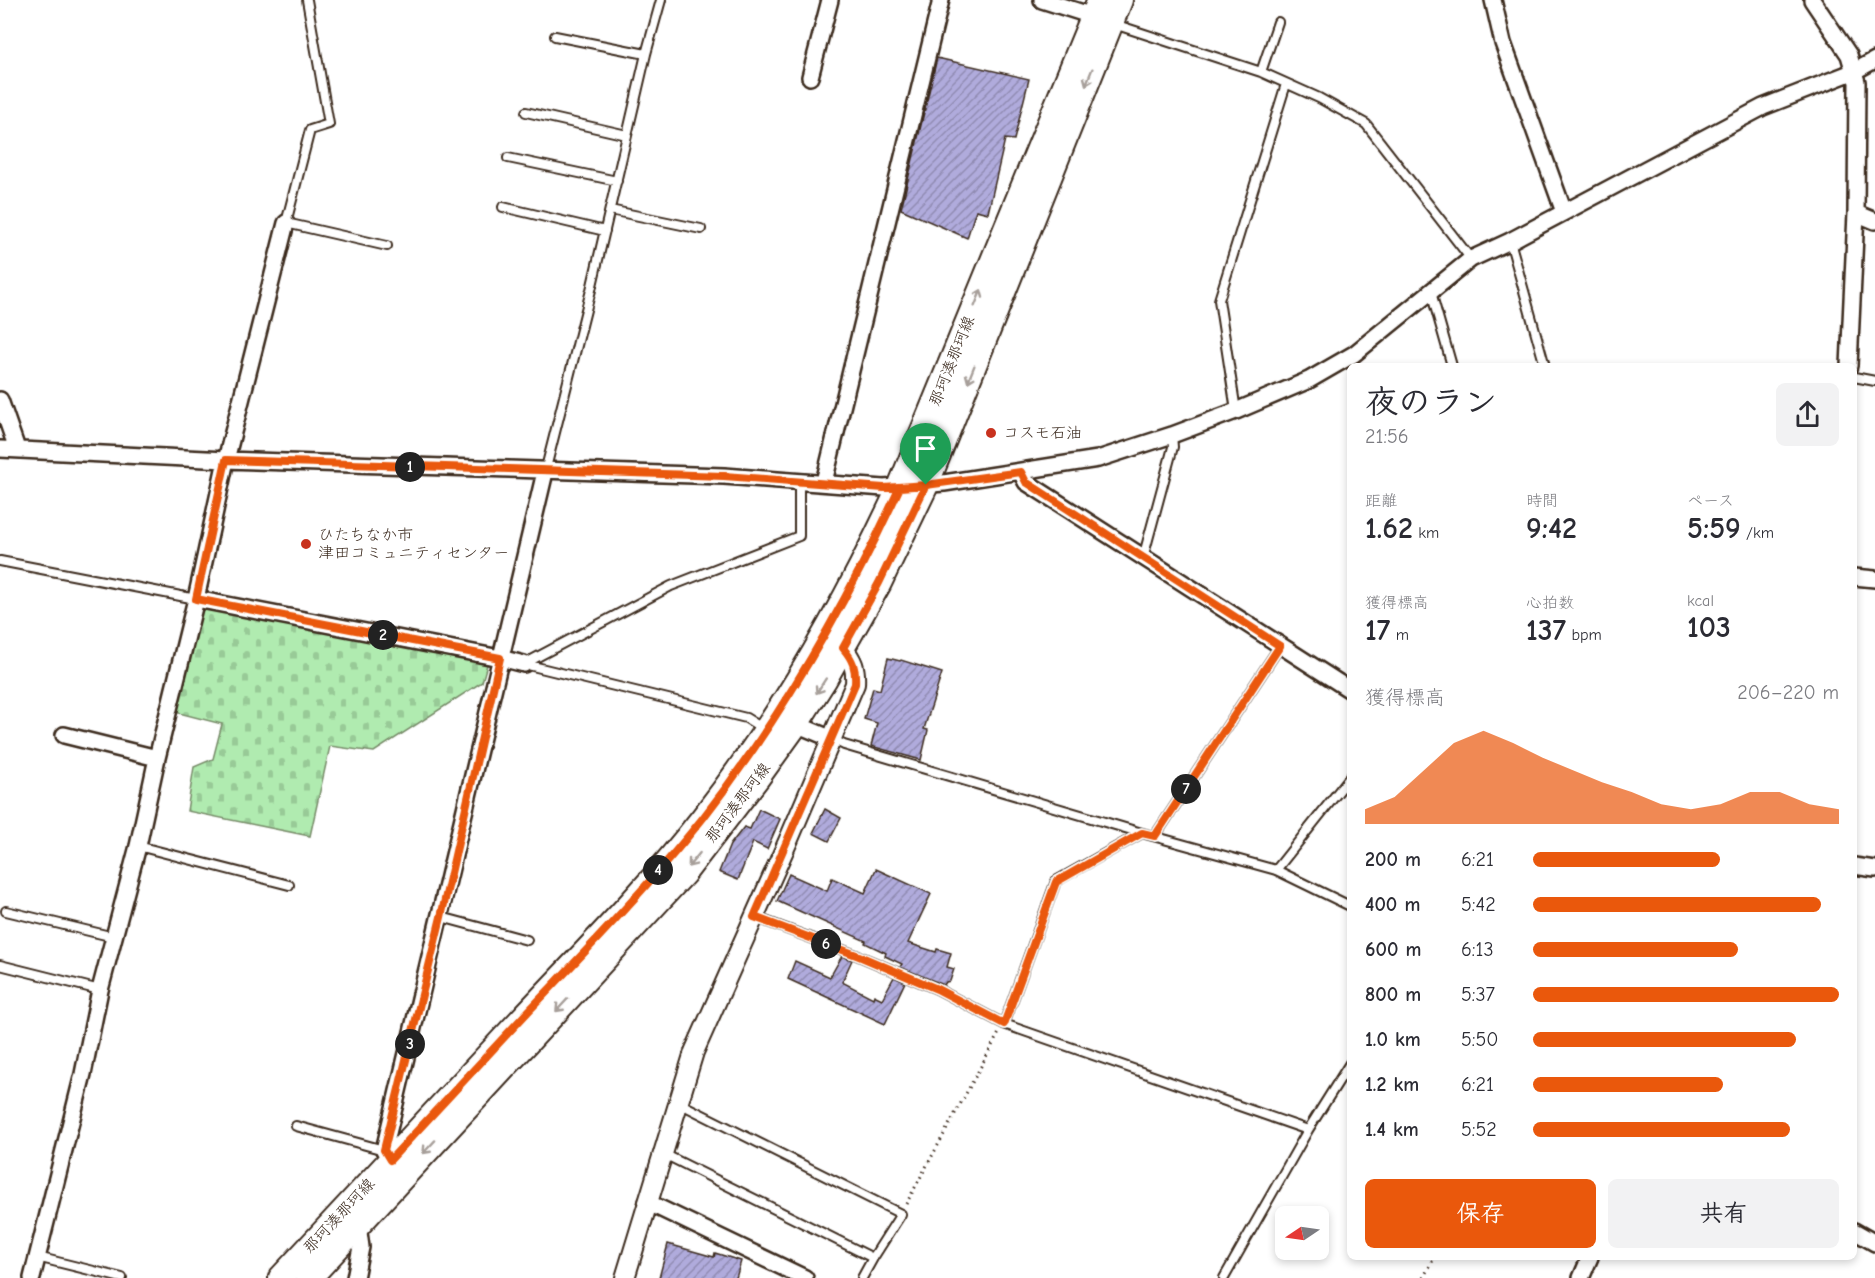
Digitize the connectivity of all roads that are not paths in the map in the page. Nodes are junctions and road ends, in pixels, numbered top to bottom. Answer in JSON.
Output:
{"nodes":[{"id":1,"x":307,"y":0,"type":"edge"},
{"id":2,"x":661,"y":0,"type":"edge"},
{"id":3,"x":830,"y":0,"type":"edge"},
{"id":4,"x":941,"y":0,"type":"edge"},
{"id":5,"x":1042,"y":0,"type":"edge"},
{"id":6,"x":1120,"y":0,"type":"edge"},
{"id":7,"x":1493,"y":0,"type":"edge"},
{"id":8,"x":1812,"y":0,"type":"edge"},
{"id":9,"x":1101,"y":13,"type":"edge"},
{"id":10,"x":1278,"y":22,"type":"dead end"},
{"id":11,"x":555,"y":36,"type":"dead end"},
{"id":12,"x":646,"y":54,"type":"junction"},
{"id":13,"x":1875,"y":60,"type":"edge"},
{"id":14,"x":1855,"y":71,"type":"junction"},
{"id":15,"x":1262,"y":72,"type":"junction"},
{"id":16,"x":810,"y":77,"type":"dead end"},
{"id":17,"x":1286,"y":84,"type":"junction"},
{"id":18,"x":526,"y":112,"type":"dead end"},
{"id":19,"x":627,"y":135,"type":"junction"},
{"id":20,"x":508,"y":158,"type":"dead end"},
{"id":21,"x":616,"y":181,"type":"junction"},
{"id":22,"x":503,"y":207,"type":"dead end"},
{"id":23,"x":610,"y":210,"type":"junction"},
{"id":24,"x":1564,"y":212,"type":"junction"},
{"id":25,"x":1856,"y":213,"type":"junction"},
{"id":26,"x":1875,"y":222,"type":"edge"},
{"id":27,"x":285,"y":223,"type":"junction"},
{"id":28,"x":701,"y":229,"type":"dead end"},
{"id":29,"x":605,"y":231,"type":"junction"},
{"id":30,"x":1510,"y":241,"type":"junction"},
{"id":31,"x":387,"y":246,"type":"dead end"},
{"id":32,"x":1471,"y":259,"type":"junction"},
{"id":33,"x":1431,"y":292,"type":"junction"},
{"id":34,"x":1451,"y":363,"type":"edge"},
{"id":35,"x":1544,"y":363,"type":"edge"},
{"id":36,"x":1849,"y":363,"type":"edge"},
{"id":37,"x":1857,"y":378,"type":"edge"},
{"id":38,"x":1875,"y":381,"type":"edge"},
{"id":39,"x":0,"y":400,"type":"edge"},
{"id":40,"x":1236,"y":411,"type":"junction"},
{"id":41,"x":1172,"y":435,"type":"junction"},
{"id":42,"x":0,"y":449,"type":"edge"},
{"id":43,"x":17,"y":449,"type":"junction"},
{"id":44,"x":226,"y":460,"type":"junction"},
{"id":45,"x":545,"y":472,"type":"junction"},
{"id":46,"x":1021,"y":472,"type":"junction"},
{"id":47,"x":799,"y":480,"type":"junction"},
{"id":48,"x":824,"y":482,"type":"junction"},
{"id":49,"x":926,"y":485,"type":"junction"},
{"id":50,"x":900,"y":487,"type":"junction"},
{"id":51,"x":1143,"y":558,"type":"junction"},
{"id":52,"x":0,"y":561,"type":"edge"},
{"id":53,"x":1857,"y":578,"type":"edge"},
{"id":54,"x":1875,"y":579,"type":"edge"},
{"id":55,"x":196,"y":599,"type":"junction"},
{"id":56,"x":1280,"y":646,"type":"junction"},
{"id":57,"x":843,"y":648,"type":"junction"},
{"id":58,"x":500,"y":658,"type":"junction"},
{"id":59,"x":524,"y":664,"type":"junction"},
{"id":60,"x":1347,"y":688,"type":"edge"},
{"id":61,"x":796,"y":724,"type":"junction"},
{"id":62,"x":766,"y":730,"type":"junction"},
{"id":63,"x":64,"y":735,"type":"dead end"},
{"id":64,"x":832,"y":739,"type":"junction"},
{"id":65,"x":157,"y":758,"type":"junction"},
{"id":66,"x":1347,"y":781,"type":"edge"},
{"id":67,"x":1142,"y":833,"type":"junction"},
{"id":68,"x":1155,"y":836,"type":"junction"},
{"id":69,"x":138,"y":846,"type":"junction"},
{"id":70,"x":1857,"y":866,"type":"edge"},
{"id":71,"x":1875,"y":869,"type":"edge"},
{"id":72,"x":1276,"y":870,"type":"junction"},
{"id":73,"x":289,"y":885,"type":"dead end"},
{"id":74,"x":1347,"y":905,"type":"edge"},
{"id":75,"x":6,"y":911,"type":"dead end"},
{"id":76,"x":441,"y":917,"type":"junction"},
{"id":77,"x":754,"y":917,"type":"junction"},
{"id":78,"x":114,"y":937,"type":"junction"},
{"id":79,"x":527,"y":940,"type":"dead end"},
{"id":80,"x":0,"y":965,"type":"edge"},
{"id":81,"x":100,"y":990,"type":"junction"},
{"id":82,"x":1004,"y":1024,"type":"junction"},
{"id":83,"x":1347,"y":1068,"type":"edge"},
{"id":84,"x":679,"y":1103,"type":"junction"},
{"id":85,"x":296,"y":1126,"type":"dead end"},
{"id":86,"x":1308,"y":1130,"type":"junction"},
{"id":87,"x":663,"y":1153,"type":"junction"},
{"id":88,"x":387,"y":1155,"type":"junction"},
{"id":89,"x":647,"y":1202,"type":"junction"},
{"id":90,"x":358,"y":1225,"type":"junction"},
{"id":91,"x":1857,"y":1233,"type":"edge"},
{"id":92,"x":1875,"y":1243,"type":"edge"},
{"id":93,"x":38,"y":1257,"type":"junction"},
{"id":94,"x":873,"y":1258,"type":"junction"},
{"id":95,"x":1589,"y":1260,"type":"edge"},
{"id":96,"x":32,"y":1278,"type":"edge"},
{"id":97,"x":122,"y":1278,"type":"edge"},
{"id":98,"x":281,"y":1278,"type":"edge"},
{"id":99,"x":309,"y":1278,"type":"edge"},
{"id":100,"x":355,"y":1278,"type":"edge"},
{"id":101,"x":625,"y":1278,"type":"edge"},
{"id":102,"x":805,"y":1278,"type":"edge"},
{"id":103,"x":862,"y":1278,"type":"edge"},
{"id":104,"x":1224,"y":1278,"type":"edge"},
{"id":105,"x":1581,"y":1278,"type":"edge"}],
"edges":[{"from":1,"to":27,"type":"lane"},
{"from":2,"to":12,"type":"lane"},
{"from":3,"to":16,"type":"street"},
{"from":4,"to":48,"type":"street"},
{"from":5,"to":9,"type":"street"},
{"from":6,"to":9,"type":"main road","name":"那珂湊那珂線"},
{"from":7,"to":24,"type":"street"},
{"from":8,"to":14,"type":"street"},
{"from":9,"to":15,"type":"lane"},
{"from":9,"to":49,"type":"main road","name":"那珂湊那珂線","one_way":true},
{"from":50,"to":9,"type":"main road","name":"那珂湊那珂線","one_way":true},
{"from":10,"to":15,"type":"lane"},
{"from":11,"to":12,"type":"lane"},
{"from":12,"to":19,"type":"lane"},
{"from":13,"to":14,"type":"street"},
{"from":14,"to":24,"type":"street"},
{"from":14,"to":25,"type":"street"},
{"from":15,"to":17,"type":"lane"},
{"from":17,"to":32,"type":"lane"},
{"from":17,"to":40,"type":"lane"},
{"from":18,"to":19,"type":"lane"},
{"from":19,"to":21,"type":"lane"},
{"from":20,"to":21,"type":"lane"},
{"from":21,"to":23,"type":"lane"},
{"from":22,"to":29,"type":"lane"},
{"from":23,"to":28,"type":"lane"},
{"from":23,"to":29,"type":"lane"},
{"from":24,"to":30,"type":"street"},
{"from":25,"to":26,"type":"street"},
{"from":25,"to":36,"type":"street"},
{"from":27,"to":31,"type":"lane"},
{"from":27,"to":44,"type":"street"},
{"from":29,"to":45,"type":"lane"},
{"from":30,"to":32,"type":"street"},
{"from":30,"to":35,"type":"lane"},
{"from":32,"to":33,"type":"street"},
{"from":33,"to":34,"type":"lane"},
{"from":33,"to":40,"type":"street"},
{"from":37,"to":38,"type":"lane"},
{"from":39,"to":43,"type":"street"},
{"from":40,"to":41,"type":"street"},
{"from":41,"to":46,"type":"street"},
{"from":41,"to":51,"type":"lane"},
{"from":42,"to":43,"type":"street"},
{"from":43,"to":44,"type":"street"},
{"from":44,"to":45,"type":"street"},
{"from":44,"to":55,"type":"street"},
{"from":45,"to":47,"type":"street"},
{"from":45,"to":58,"type":"street"},
{"from":46,"to":49,"type":"street"},
{"from":46,"to":51,"type":"street"},
{"from":47,"to":48,"type":"street"},
{"from":47,"to":59,"type":"lane"},
{"from":48,"to":50,"type":"street"},
{"from":49,"to":50,"type":"street"},
{"from":49,"to":57,"type":"main road","name":"那珂湊那珂線"},
{"from":50,"to":62,"type":"main road","name":"那珂湊那珂線"},
{"from":51,"to":56,"type":"street"},
{"from":52,"to":55,"type":"lane"},
{"from":53,"to":54,"type":"street"},
{"from":55,"to":58,"type":"street"},
{"from":55,"to":65,"type":"street"},
{"from":56,"to":60,"type":"street"},
{"from":56,"to":68,"type":"lane"},
{"from":57,"to":61,"type":"main road","name":"那珂湊那珂線","one_way":true},
{"from":57,"to":64,"type":"street"},
{"from":58,"to":59,"type":"street"},
{"from":58,"to":76,"type":"street"},
{"from":59,"to":62,"type":"lane"},
{"from":61,"to":64,"type":"street"},
{"from":61,"to":90,"type":"main road","name":"那珂湊那珂線","one_way":true},
{"from":62,"to":88,"type":"main road","name":"那珂湊那珂線"},
{"from":63,"to":65,"type":"street"},
{"from":64,"to":67,"type":"lane"},
{"from":64,"to":77,"type":"street"},
{"from":65,"to":69,"type":"street"},
{"from":66,"to":72,"type":"lane"},
{"from":67,"to":68,"type":"lane"},
{"from":67,"to":82,"type":"lane"},
{"from":68,"to":72,"type":"lane"},
{"from":69,"to":73,"type":"lane"},
{"from":69,"to":78,"type":"street"},
{"from":70,"to":71,"type":"street"},
{"from":72,"to":74,"type":"lane"},
{"from":75,"to":78,"type":"lane"},
{"from":76,"to":79,"type":"lane"},
{"from":76,"to":88,"type":"street"},
{"from":77,"to":82,"type":"lane"},
{"from":77,"to":84,"type":"street"},
{"from":78,"to":81,"type":"street"},
{"from":80,"to":81,"type":"lane"},
{"from":81,"to":93,"type":"street"},
{"from":82,"to":86,"type":"lane"},
{"from":83,"to":86,"type":"lane"},
{"from":84,"to":87,"type":"street"},
{"from":84,"to":94,"type":"lane"},
{"from":85,"to":88,"type":"lane"},
{"from":86,"to":104,"type":"lane"},
{"from":87,"to":89,"type":"street"},
{"from":87,"to":94,"type":"lane"},
{"from":88,"to":98,"type":"main road","name":"那珂湊那珂線"},
{"from":89,"to":101,"type":"street"},
{"from":89,"to":102,"type":"street"},
{"from":90,"to":99,"type":"main road","name":"那珂湊那珂線"},
{"from":90,"to":100,"type":"street"},
{"from":91,"to":92,"type":"street"},
{"from":93,"to":96,"type":"street"},
{"from":93,"to":97,"type":"lane"},
{"from":94,"to":103,"type":"lane"},
{"from":95,"to":105,"type":"street"}]}
